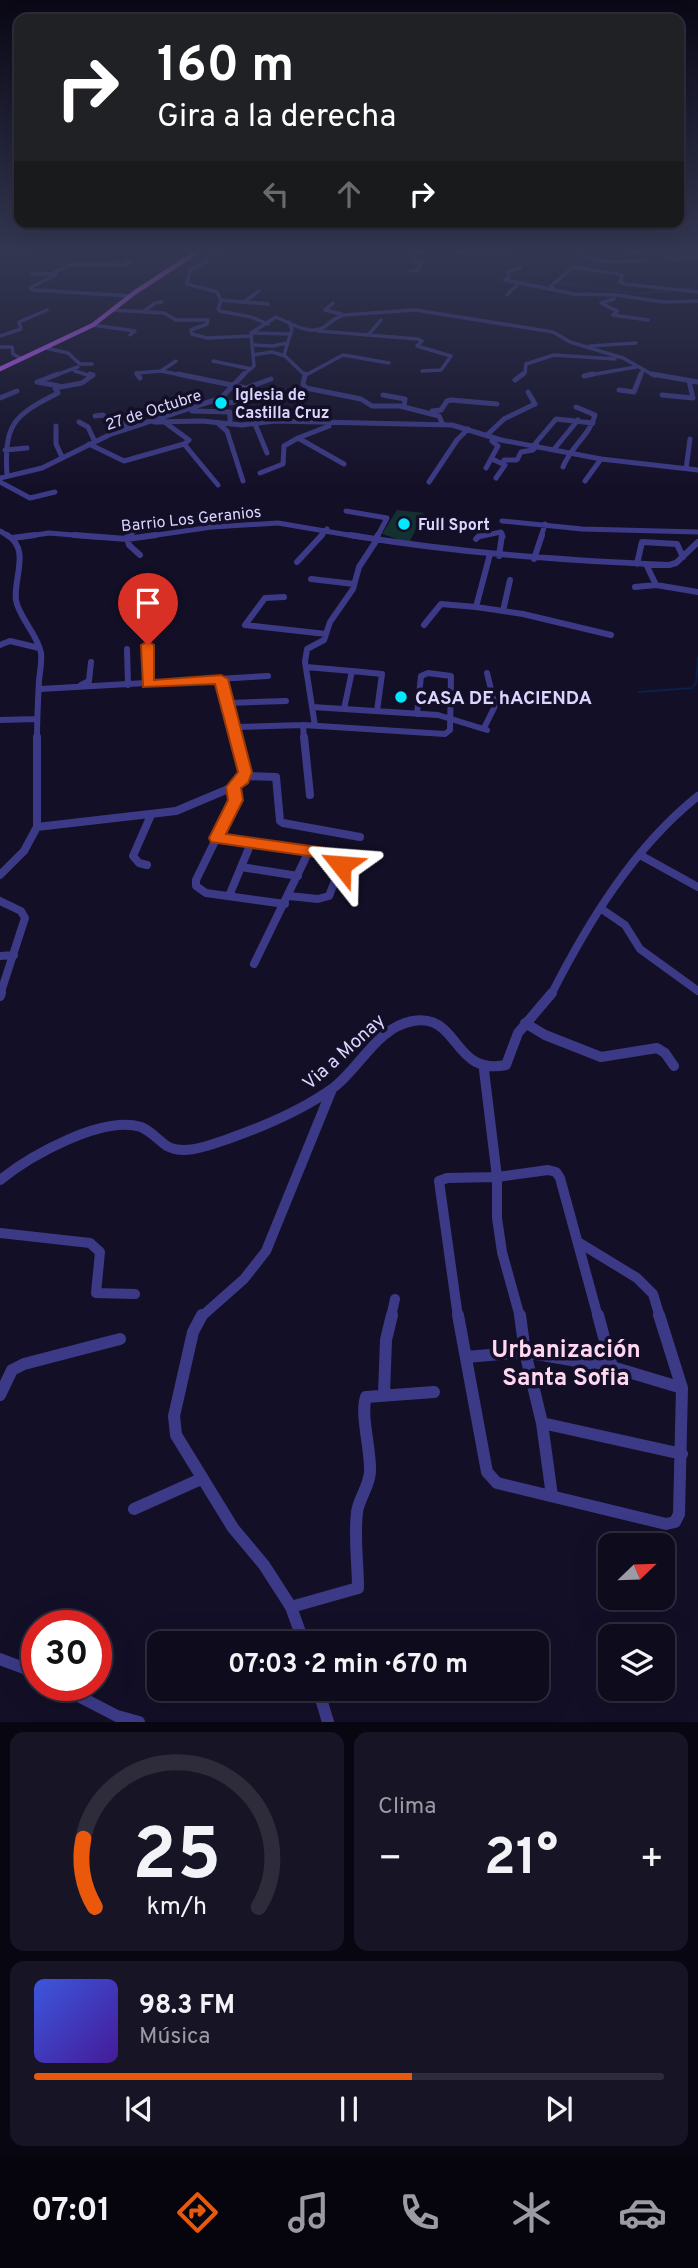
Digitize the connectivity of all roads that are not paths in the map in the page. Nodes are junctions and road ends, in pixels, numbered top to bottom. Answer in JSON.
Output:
{"nodes":[{"id":1,"x":20,"y":328,"type":"edge"},
{"id":2,"x":86,"y":328,"type":"edge"},
{"id":3,"x":117,"y":328,"type":"edge"},
{"id":4,"x":195,"y":328,"type":"edge"},
{"id":5,"x":261,"y":328,"type":"edge"},
{"id":6,"x":290,"y":328,"type":"edge"},
{"id":7,"x":300,"y":328,"type":"edge"},
{"id":8,"x":323,"y":328,"type":"edge"},
{"id":9,"x":374,"y":328,"type":"edge"},
{"id":10,"x":530,"y":328,"type":"edge"},
{"id":11,"x":311,"y":331,"type":"junction"},
{"id":12,"x":291,"y":334,"type":"junction"},
{"id":13,"x":369,"y":334,"type":"junction"},
{"id":14,"x":131,"y":335,"type":"dead end"},
{"id":15,"x":251,"y":335,"type":"junction"},
{"id":16,"x":0,"y":336,"type":"edge"},
{"id":17,"x":288,"y":343,"type":"junction"},
{"id":18,"x":636,"y":343,"type":"dead end"},
{"id":19,"x":254,"y":345,"type":"junction"},
{"id":20,"x":583,"y":346,"type":"junction"},
{"id":21,"x":0,"y":347,"type":"edge"},
{"id":22,"x":46,"y":348,"type":"junction"},
{"id":23,"x":253,"y":355,"type":"junction"},
{"id":24,"x":285,"y":356,"type":"junction"},
{"id":25,"x":22,"y":359,"type":"junction"},
{"id":26,"x":627,"y":360,"type":"junction"},
{"id":27,"x":176,"y":361,"type":"dead end"},
{"id":28,"x":213,"y":361,"type":"dead end"},
{"id":29,"x":389,"y":363,"type":"dead end"},
{"id":30,"x":92,"y":364,"type":"dead end"},
{"id":31,"x":636,"y":367,"type":"junction"},
{"id":32,"x":0,"y":369,"type":"edge"},
{"id":33,"x":251,"y":369,"type":"junction"},
{"id":34,"x":643,"y":370,"type":"junction"},
{"id":35,"x":161,"y":371,"type":"junction"},
{"id":36,"x":422,"y":371,"type":"dead end"},
{"id":37,"x":306,"y":375,"type":"junction"},
{"id":38,"x":584,"y":376,"type":"dead end"},
{"id":39,"x":140,"y":378,"type":"dead end"},
{"id":40,"x":271,"y":379,"type":"dead end"},
{"id":41,"x":515,"y":380,"type":"dead end"},
{"id":42,"x":689,"y":382,"type":"junction"},
{"id":43,"x":698,"y":382,"type":"edge"},
{"id":44,"x":231,"y":385,"type":"junction"},
{"id":45,"x":59,"y":386,"type":"junction"},
{"id":46,"x":619,"y":390,"type":"dead end"},
{"id":47,"x":17,"y":391,"type":"dead end"},
{"id":48,"x":246,"y":392,"type":"dead end"},
{"id":49,"x":528,"y":392,"type":"dead end"},
{"id":50,"x":662,"y":395,"type":"dead end"},
{"id":51,"x":383,"y":396,"type":"dead end"},
{"id":52,"x":0,"y":398,"type":"edge"},
{"id":53,"x":221,"y":398,"type":"junction"},
{"id":54,"x":497,"y":404,"type":"dead end"},
{"id":55,"x":404,"y":406,"type":"junction"},
{"id":56,"x":576,"y":407,"type":"dead end"},
{"id":57,"x":182,"y":411,"type":"junction"},
{"id":58,"x":429,"y":412,"type":"junction"},
{"id":59,"x":95,"y":416,"type":"dead end"},
{"id":60,"x":578,"y":420,"type":"junction"},
{"id":61,"x":163,"y":421,"type":"junction"},
{"id":62,"x":79,"y":422,"type":"dead end"},
{"id":63,"x":212,"y":422,"type":"junction"},
{"id":64,"x":338,"y":423,"type":"junction"},
{"id":65,"x":593,"y":423,"type":"junction"},
{"id":66,"x":230,"y":424,"type":"junction"},
{"id":67,"x":255,"y":424,"type":"junction"},
{"id":68,"x":443,"y":425,"type":"junction"},
{"id":69,"x":57,"y":426,"type":"dead end"},
{"id":70,"x":130,"y":428,"type":"junction"},
{"id":71,"x":468,"y":429,"type":"junction"},
{"id":72,"x":487,"y":435,"type":"junction"},
{"id":73,"x":298,"y":438,"type":"junction"},
{"id":74,"x":495,"y":438,"type":"junction"},
{"id":75,"x":690,"y":439,"type":"dead end"},
{"id":76,"x":92,"y":443,"type":"junction"},
{"id":77,"x":184,"y":444,"type":"junction"},
{"id":78,"x":285,"y":444,"type":"junction"},
{"id":79,"x":536,"y":445,"type":"junction"},
{"id":80,"x":265,"y":446,"type":"junction"},
{"id":81,"x":27,"y":448,"type":"dead end"},
{"id":82,"x":555,"y":448,"type":"junction"},
{"id":83,"x":5,"y":450,"type":"junction"},
{"id":84,"x":570,"y":451,"type":"junction"},
{"id":85,"x":267,"y":453,"type":"dead end"},
{"id":86,"x":62,"y":457,"type":"junction"},
{"id":87,"x":492,"y":459,"type":"junction"},
{"id":88,"x":601,"y":459,"type":"junction"},
{"id":89,"x":505,"y":460,"type":"dead end"},
{"id":90,"x":344,"y":464,"type":"dead end"},
{"id":91,"x":562,"y":467,"type":"dead end"},
{"id":92,"x":486,"y":468,"type":"dead end"},
{"id":93,"x":686,"y":470,"type":"junction"},
{"id":94,"x":698,"y":470,"type":"edge"},
{"id":95,"x":260,"y":473,"type":"dead end"},
{"id":96,"x":7,"y":476,"type":"junction"},
{"id":97,"x":496,"y":478,"type":"dead end"},
{"id":98,"x":0,"y":480,"type":"edge"},
{"id":99,"x":243,"y":481,"type":"dead end"},
{"id":100,"x":585,"y":481,"type":"dead end"},
{"id":101,"x":429,"y":482,"type":"dead end"},
{"id":102,"x":218,"y":485,"type":"dead end"},
{"id":103,"x":55,"y":492,"type":"dead end"},
{"id":104,"x":346,"y":511,"type":"dead end"},
{"id":105,"x":150,"y":520,"type":"dead end"},
{"id":106,"x":502,"y":521,"type":"dead end"},
{"id":107,"x":545,"y":524,"type":"junction"},
{"id":108,"x":327,"y":530,"type":"junction"},
{"id":109,"x":0,"y":531,"type":"edge"},
{"id":110,"x":698,"y":532,"type":"edge"},
{"id":111,"x":12,"y":538,"type":"junction"},
{"id":112,"x":377,"y":538,"type":"junction"},
{"id":113,"x":127,"y":539,"type":"junction"},
{"id":114,"x":476,"y":540,"type":"dead end"},
{"id":115,"x":698,"y":542,"type":"edge"},
{"id":116,"x":490,"y":554,"type":"junction"},
{"id":117,"x":140,"y":555,"type":"dead end"},
{"id":118,"x":499,"y":556,"type":"junction"},
{"id":119,"x":683,"y":557,"type":"junction"},
{"id":120,"x":534,"y":559,"type":"junction"},
{"id":121,"x":298,"y":562,"type":"dead end"},
{"id":122,"x":638,"y":564,"type":"junction"},
{"id":123,"x":646,"y":564,"type":"junction"},
{"id":124,"x":312,"y":579,"type":"dead end"},
{"id":125,"x":510,"y":580,"type":"dead end"},
{"id":126,"x":354,"y":584,"type":"junction"},
{"id":127,"x":656,"y":585,"type":"junction"},
{"id":128,"x":635,"y":587,"type":"dead end"},
{"id":129,"x":698,"y":592,"type":"edge"},
{"id":130,"x":284,"y":597,"type":"dead end"},
{"id":131,"x":476,"y":607,"type":"junction"},
{"id":132,"x":503,"y":611,"type":"junction"},
{"id":133,"x":424,"y":625,"type":"dead end"},
{"id":134,"x":326,"y":634,"type":"junction"},
{"id":135,"x":611,"y":635,"type":"dead end"},
{"id":136,"x":0,"y":645,"type":"edge"},
{"id":137,"x":148,"y":645,"type":"dead end"},
{"id":138,"x":39,"y":648,"type":"junction"},
{"id":139,"x":127,"y":649,"type":"dead end"},
{"id":140,"x":91,"y":662,"type":"dead end"},
{"id":141,"x":306,"y":667,"type":"junction"},
{"id":142,"x":352,"y":671,"type":"junction"},
{"id":143,"x":487,"y":673,"type":"dead end"},
{"id":144,"x":268,"y":676,"type":"dead end"},
{"id":145,"x":221,"y":679,"type":"junction"},
{"id":146,"x":148,"y":684,"type":"junction"},
{"id":147,"x":128,"y":685,"type":"junction"},
{"id":148,"x":75,"y":687,"type":"junction"},
{"id":149,"x":40,"y":689,"type":"junction"},
{"id":150,"x":286,"y":701,"type":"dead end"},
{"id":151,"x":229,"y":703,"type":"junction"},
{"id":152,"x":312,"y":707,"type":"junction"},
{"id":153,"x":344,"y":709,"type":"junction"},
{"id":154,"x":377,"y":711,"type":"junction"},
{"id":155,"x":417,"y":714,"type":"junction"},
{"id":156,"x":451,"y":717,"type":"junction"},
{"id":157,"x":37,"y":719,"type":"junction"},
{"id":158,"x":0,"y":720,"type":"edge"},
{"id":159,"x":303,"y":725,"type":"junction"},
{"id":160,"x":315,"y":726,"type":"junction"},
{"id":161,"x":235,"y":727,"type":"junction"},
{"id":162,"x":244,"y":776,"type":"junction"},
{"id":163,"x":233,"y":787,"type":"junction"},
{"id":164,"x":310,"y":795,"type":"dead end"},
{"id":165,"x":698,"y":796,"type":"edge"},
{"id":166,"x":151,"y":815,"type":"junction"},
{"id":167,"x":37,"y":827,"type":"junction"},
{"id":168,"x":360,"y":837,"type":"dead end"},
{"id":169,"x":217,"y":838,"type":"junction"},
{"id":170,"x":251,"y":843,"type":"junction"},
{"id":171,"x":309,"y":850,"type":"junction"},
{"id":172,"x":640,"y":855,"type":"junction"},
{"id":173,"x":147,"y":865,"type":"dead end"},
{"id":174,"x":241,"y":867,"type":"junction"},
{"id":175,"x":0,"y":875,"type":"edge"},
{"id":176,"x":298,"y":876,"type":"junction"},
{"id":177,"x":698,"y":887,"type":"edge"},
{"id":178,"x":229,"y":896,"type":"junction"},
{"id":179,"x":287,"y":900,"type":"junction"},
{"id":180,"x":0,"y":901,"type":"edge"},
{"id":181,"x":603,"y":910,"type":"junction"},
{"id":182,"x":14,"y":955,"type":"junction"},
{"id":183,"x":0,"y":956,"type":"edge"},
{"id":184,"x":254,"y":964,"type":"dead end"},
{"id":185,"x":698,"y":991,"type":"edge"},
{"id":186,"x":0,"y":996,"type":"edge"},
{"id":187,"x":526,"y":1023,"type":"junction"},
{"id":188,"x":674,"y":1066,"type":"dead end"},
{"id":189,"x":484,"y":1069,"type":"junction"},
{"id":190,"x":333,"y":1086,"type":"junction"},
{"id":191,"x":497,"y":1177,"type":"junction"},
{"id":192,"x":0,"y":1180,"type":"edge"},
{"id":193,"x":0,"y":1233,"type":"edge"},
{"id":194,"x":578,"y":1242,"type":"junction"},
{"id":195,"x":135,"y":1294,"type":"dead end"},
{"id":196,"x":395,"y":1299,"type":"dead end"},
{"id":197,"x":120,"y":1339,"type":"dead end"},
{"id":198,"x":525,"y":1352,"type":"junction"},
{"id":199,"x":466,"y":1357,"type":"junction"},
{"id":200,"x":612,"y":1367,"type":"junction"},
{"id":201,"x":682,"y":1388,"type":"junction"},
{"id":202,"x":434,"y":1392,"type":"dead end"},
{"id":203,"x":384,"y":1394,"type":"junction"},
{"id":204,"x":0,"y":1395,"type":"edge"},
{"id":205,"x":542,"y":1423,"type":"junction"},
{"id":206,"x":682,"y":1454,"type":"junction"},
{"id":207,"x":201,"y":1479,"type":"junction"},
{"id":208,"x":552,"y":1496,"type":"junction"},
{"id":209,"x":134,"y":1509,"type":"dead end"},
{"id":210,"x":291,"y":1607,"type":"junction"},
{"id":211,"x":300,"y":1631,"type":"edge"},
{"id":212,"x":0,"y":1659,"type":"edge"},
{"id":213,"x":21,"y":1667,"type":"edge"},
{"id":214,"x":84,"y":1701,"type":"edge"},
{"id":215,"x":322,"y":1701,"type":"edge"},
{"id":216,"x":111,"y":1717,"type":"edge"},
{"id":217,"x":139,"y":1722,"type":"edge"},
{"id":218,"x":328,"y":1722,"type":"edge"}],
"edges":[{"from":1,"to":16,"type":"street"},
{"from":2,"to":22,"type":"main road"},
{"from":3,"to":14,"type":"street"},
{"from":4,"to":15,"type":"street"},
{"from":5,"to":15,"type":"street"},
{"from":6,"to":12,"type":"street"},
{"from":7,"to":11,"type":"street"},
{"from":8,"to":11,"type":"street"},
{"from":9,"to":13,"type":"street"},
{"from":10,"to":20,"type":"street"},
{"from":11,"to":13,"type":"street"},
{"from":12,"to":15,"type":"street"},
{"from":12,"to":17,"type":"street"},
{"from":13,"to":36,"type":"street"},
{"from":15,"to":19,"type":"street"},
{"from":17,"to":19,"type":"street"},
{"from":17,"to":24,"type":"street"},
{"from":18,"to":20,"type":"street"},
{"from":19,"to":23,"type":"street"},
{"from":20,"to":26,"type":"street"},
{"from":21,"to":25,"type":"street"},
{"from":22,"to":25,"type":"main road"},
{"from":22,"to":30,"type":"street"},
{"from":23,"to":24,"type":"street"},
{"from":23,"to":33,"type":"street"},
{"from":24,"to":37,"type":"street"},
{"from":25,"to":32,"type":"main road"},
{"from":26,"to":31,"type":"street"},
{"from":26,"to":41,"type":"street"},
{"from":27,"to":35,"type":"street"},
{"from":28,"to":33,"type":"street"},
{"from":29,"to":37,"type":"street"},
{"from":31,"to":34,"type":"street"},
{"from":31,"to":38,"type":"street"},
{"from":33,"to":44,"type":"street","name":"27 de Octubre"},
{"from":34,"to":42,"type":"street"},
{"from":34,"to":46,"type":"street"},
{"from":35,"to":39,"type":"street"},
{"from":35,"to":44,"type":"street"},
{"from":37,"to":55,"type":"street"},
{"from":40,"to":44,"type":"street"},
{"from":42,"to":43,"type":"street"},
{"from":42,"to":50,"type":"street"},
{"from":44,"to":53,"type":"street","name":"27 de Octubre"},
{"from":45,"to":45,"type":"street"},
{"from":45,"to":83,"type":"street"},
{"from":47,"to":52,"type":"street"},
{"from":48,"to":53,"type":"street"},
{"from":49,"to":72,"type":"street"},
{"from":51,"to":55,"type":"street"},
{"from":53,"to":57,"type":"street","name":"27 de Octubre"},
{"from":54,"to":58,"type":"street"},
{"from":55,"to":58,"type":"street"},
{"from":56,"to":65,"type":"street"},
{"from":57,"to":66,"type":"street"},
{"from":57,"to":70,"type":"street","name":"27 de Octubre"},
{"from":58,"to":68,"type":"street"},
{"from":59,"to":70,"type":"street"},
{"from":60,"to":65,"type":"street"},
{"from":60,"to":79,"type":"street"},
{"from":60,"to":82,"type":"street"},
{"from":61,"to":63,"type":"street"},
{"from":61,"to":70,"type":"street"},
{"from":61,"to":77,"type":"street"},
{"from":62,"to":76,"type":"street"},
{"from":63,"to":66,"type":"street"},
{"from":63,"to":99,"type":"street"},
{"from":64,"to":67,"type":"street"},
{"from":64,"to":68,"type":"street"},
{"from":64,"to":73,"type":"street"},
{"from":65,"to":84,"type":"street"},
{"from":66,"to":67,"type":"street"},
{"from":67,"to":80,"type":"street"},
{"from":68,"to":71,"type":"street"},
{"from":69,"to":86,"type":"street"},
{"from":70,"to":76,"type":"street","name":"27 de Octubre"},
{"from":71,"to":72,"type":"street"},
{"from":71,"to":101,"type":"street"},
{"from":72,"to":74,"type":"street"},
{"from":73,"to":78,"type":"street"},
{"from":73,"to":90,"type":"street"},
{"from":74,"to":79,"type":"street"},
{"from":74,"to":87,"type":"street"},
{"from":75,"to":93,"type":"street"},
{"from":76,"to":77,"type":"street"},
{"from":76,"to":86,"type":"street","name":"27 de Octubre"},
{"from":77,"to":102,"type":"street"},
{"from":78,"to":80,"type":"street"},
{"from":78,"to":95,"type":"street"},
{"from":79,"to":82,"type":"street"},
{"from":79,"to":89,"type":"street"},
{"from":80,"to":85,"type":"street"},
{"from":81,"to":83,"type":"street"},
{"from":82,"to":84,"type":"street"},
{"from":83,"to":96,"type":"street"},
{"from":84,"to":88,"type":"street"},
{"from":84,"to":91,"type":"street"},
{"from":86,"to":96,"type":"street","name":"27 de Octubre"},
{"from":87,"to":92,"type":"street"},
{"from":87,"to":97,"type":"street"},
{"from":88,"to":93,"type":"street"},
{"from":88,"to":100,"type":"street"},
{"from":93,"to":94,"type":"street"},
{"from":96,"to":98,"type":"street","name":"27 de Octubre"},
{"from":98,"to":103,"type":"street"},
{"from":104,"to":112,"type":"street"},
{"from":105,"to":113,"type":"street"},
{"from":106,"to":107,"type":"street"},
{"from":107,"to":110,"type":"street"},
{"from":107,"to":120,"type":"street"},
{"from":108,"to":112,"type":"street","name":"Barrio Los Geranios"},
{"from":108,"to":113,"type":"street","name":"Barrio Los Geranios"},
{"from":108,"to":121,"type":"street"},
{"from":109,"to":111,"type":"street"},
{"from":111,"to":113,"type":"street","name":"Barrio Los Geranios"},
{"from":111,"to":138,"type":"street"},
{"from":112,"to":116,"type":"street","name":"Barrio Los Geranios"},
{"from":112,"to":126,"type":"street"},
{"from":113,"to":117,"type":"street"},
{"from":114,"to":118,"type":"street"},
{"from":115,"to":119,"type":"street"},
{"from":116,"to":118,"type":"street","name":"Barrio Los Geranios"},
{"from":116,"to":131,"type":"street"},
{"from":118,"to":120,"type":"street","name":"Barrio Los Geranios"},
{"from":119,"to":122,"type":"street"},
{"from":119,"to":123,"type":"street","name":"Barrio Los Geranios"},
{"from":120,"to":122,"type":"street","name":"Barrio Los Geranios"},
{"from":122,"to":123,"type":"street","name":"Barrio Los Geranios"},
{"from":123,"to":127,"type":"street"},
{"from":124,"to":126,"type":"street"},
{"from":125,"to":132,"type":"street"},
{"from":126,"to":134,"type":"street"},
{"from":127,"to":128,"type":"street"},
{"from":127,"to":129,"type":"street"},
{"from":130,"to":134,"type":"street"},
{"from":131,"to":132,"type":"street"},
{"from":131,"to":133,"type":"street"},
{"from":132,"to":135,"type":"street"},
{"from":134,"to":141,"type":"street"},
{"from":136,"to":138,"type":"street"},
{"from":137,"to":146,"type":"street"},
{"from":138,"to":149,"type":"street"},
{"from":139,"to":147,"type":"street"},
{"from":140,"to":148,"type":"street"},
{"from":141,"to":142,"type":"street"},
{"from":141,"to":152,"type":"street"},
{"from":142,"to":153,"type":"street"},
{"from":142,"to":154,"type":"street"},
{"from":143,"to":156,"type":"street"},
{"from":144,"to":145,"type":"street"},
{"from":145,"to":146,"type":"street"},
{"from":145,"to":151,"type":"street"},
{"from":146,"to":147,"type":"street"},
{"from":147,"to":148,"type":"street"},
{"from":148,"to":149,"type":"street"},
{"from":149,"to":157,"type":"street"},
{"from":150,"to":151,"type":"street"},
{"from":151,"to":161,"type":"street"},
{"from":152,"to":153,"type":"street"},
{"from":152,"to":160,"type":"street"},
{"from":153,"to":154,"type":"street"},
{"from":154,"to":155,"type":"street"},
{"from":155,"to":156,"type":"street"},
{"from":155,"to":156,"type":"street"},
{"from":156,"to":160,"type":"street"},
{"from":157,"to":158,"type":"street"},
{"from":157,"to":167,"type":"street"},
{"from":159,"to":160,"type":"street"},
{"from":159,"to":161,"type":"street"},
{"from":159,"to":164,"type":"street"},
{"from":161,"to":162,"type":"street"},
{"from":162,"to":163,"type":"street"},
{"from":162,"to":168,"type":"street"},
{"from":163,"to":166,"type":"street"},
{"from":163,"to":169,"type":"street"},
{"from":165,"to":172,"type":"street"},
{"from":166,"to":167,"type":"street"},
{"from":166,"to":173,"type":"street"},
{"from":167,"to":175,"type":"street"},
{"from":169,"to":170,"type":"street"},
{"from":169,"to":178,"type":"street"},
{"from":170,"to":171,"type":"street"},
{"from":170,"to":174,"type":"street"},
{"from":171,"to":176,"type":"street"},
{"from":171,"to":179,"type":"street"},
{"from":172,"to":177,"type":"street"},
{"from":172,"to":181,"type":"street"},
{"from":174,"to":176,"type":"street"},
{"from":174,"to":178,"type":"street"},
{"from":176,"to":179,"type":"street"},
{"from":178,"to":179,"type":"street"},
{"from":179,"to":184,"type":"street"},
{"from":180,"to":182,"type":"street"},
{"from":181,"to":185,"type":"street"},
{"from":181,"to":187,"type":"street"},
{"from":182,"to":183,"type":"street"},
{"from":182,"to":186,"type":"street"},
{"from":187,"to":188,"type":"street"},
{"from":187,"to":189,"type":"street"},
{"from":189,"to":190,"type":"street","name":"Via a Monay"},
{"from":189,"to":191,"type":"street"},
{"from":190,"to":192,"type":"street","name":"Via a Monay"},
{"from":190,"to":207,"type":"street"},
{"from":191,"to":194,"type":"street"},
{"from":191,"to":198,"type":"street"},
{"from":191,"to":199,"type":"street"},
{"from":193,"to":195,"type":"street"},
{"from":194,"to":200,"type":"street"},
{"from":194,"to":201,"type":"street"},
{"from":196,"to":203,"type":"street"},
{"from":197,"to":204,"type":"street"},
{"from":198,"to":199,"type":"street"},
{"from":198,"to":200,"type":"street"},
{"from":198,"to":205,"type":"street"},
{"from":199,"to":208,"type":"street"},
{"from":200,"to":201,"type":"street"},
{"from":201,"to":206,"type":"street"},
{"from":202,"to":203,"type":"street"},
{"from":203,"to":210,"type":"street"},
{"from":205,"to":206,"type":"street"},
{"from":205,"to":208,"type":"street"},
{"from":206,"to":208,"type":"street"},
{"from":207,"to":209,"type":"street"},
{"from":207,"to":210,"type":"street"},
{"from":210,"to":211,"type":"street"},
{"from":212,"to":213,"type":"street"},
{"from":214,"to":216,"type":"street"},
{"from":215,"to":218,"type":"street"},
{"from":216,"to":217,"type":"street"}]}
